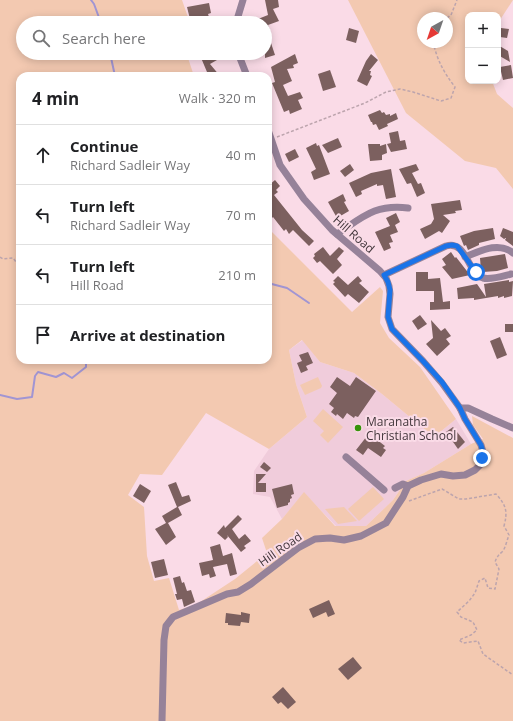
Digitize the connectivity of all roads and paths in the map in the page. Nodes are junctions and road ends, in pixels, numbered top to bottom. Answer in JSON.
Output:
{"nodes":[{"id":1,"x":243,"y":0,"type":"edge"},
{"id":2,"x":457,"y":0,"type":"edge"},
{"id":3,"x":452,"y":12,"type":"edge"},
{"id":4,"x":238,"y":16,"type":"edge"},
{"id":5,"x":434,"y":48,"type":"edge"},
{"id":6,"x":241,"y":60,"type":"edge"},
{"id":7,"x":245,"y":72,"type":"edge"},
{"id":8,"x":272,"y":139,"type":"edge"},
{"id":9,"x":272,"y":142,"type":"edge"},
{"id":10,"x":408,"y":208,"type":"dead end"},
{"id":11,"x":337,"y":234,"type":"junction"},
{"id":12,"x":513,"y":253,"type":"edge"},
{"id":13,"x":0,"y":257,"type":"edge"},
{"id":14,"x":465,"y":257,"type":"junction"},
{"id":15,"x":16,"y":262,"type":"edge"},
{"id":16,"x":511,"y":274,"type":"dead end"},
{"id":17,"x":384,"y":275,"type":"junction"},
{"id":18,"x":460,"y":408,"type":"junction"},
{"id":19,"x":513,"y":428,"type":"edge"},
{"id":20,"x":346,"y":457,"type":"dead end"},
{"id":21,"x":408,"y":486,"type":"junction"},
{"id":22,"x":395,"y":488,"type":"dead end"},
{"id":23,"x":384,"y":490,"type":"dead end"},
{"id":24,"x":406,"y":502,"type":"dead end"},
{"id":25,"x":513,"y":675,"type":"edge"},
{"id":26,"x":162,"y":721,"type":"edge"}],
"edges":[{"from":1,"to":4,"type":"street"},
{"from":2,"to":3,"type":"path"},
{"from":5,"to":8,"type":"path"},
{"from":6,"to":7,"type":"street"},
{"from":9,"to":11,"type":"street","name":"Hill Road"},
{"from":10,"to":11,"type":"street"},
{"from":11,"to":17,"type":"street","name":"Hill Road"},
{"from":12,"to":14,"type":"street"},
{"from":13,"to":15,"type":"path"},
{"from":14,"to":16,"type":"street"},
{"from":14,"to":17,"type":"street"},
{"from":17,"to":18,"type":"street"},
{"from":18,"to":19,"type":"street"},
{"from":18,"to":21,"type":"street"},
{"from":20,"to":23,"type":"street"},
{"from":21,"to":22,"type":"street"},
{"from":21,"to":26,"type":"street","name":"Hill Road"},
{"from":24,"to":25,"type":"path"}]}
